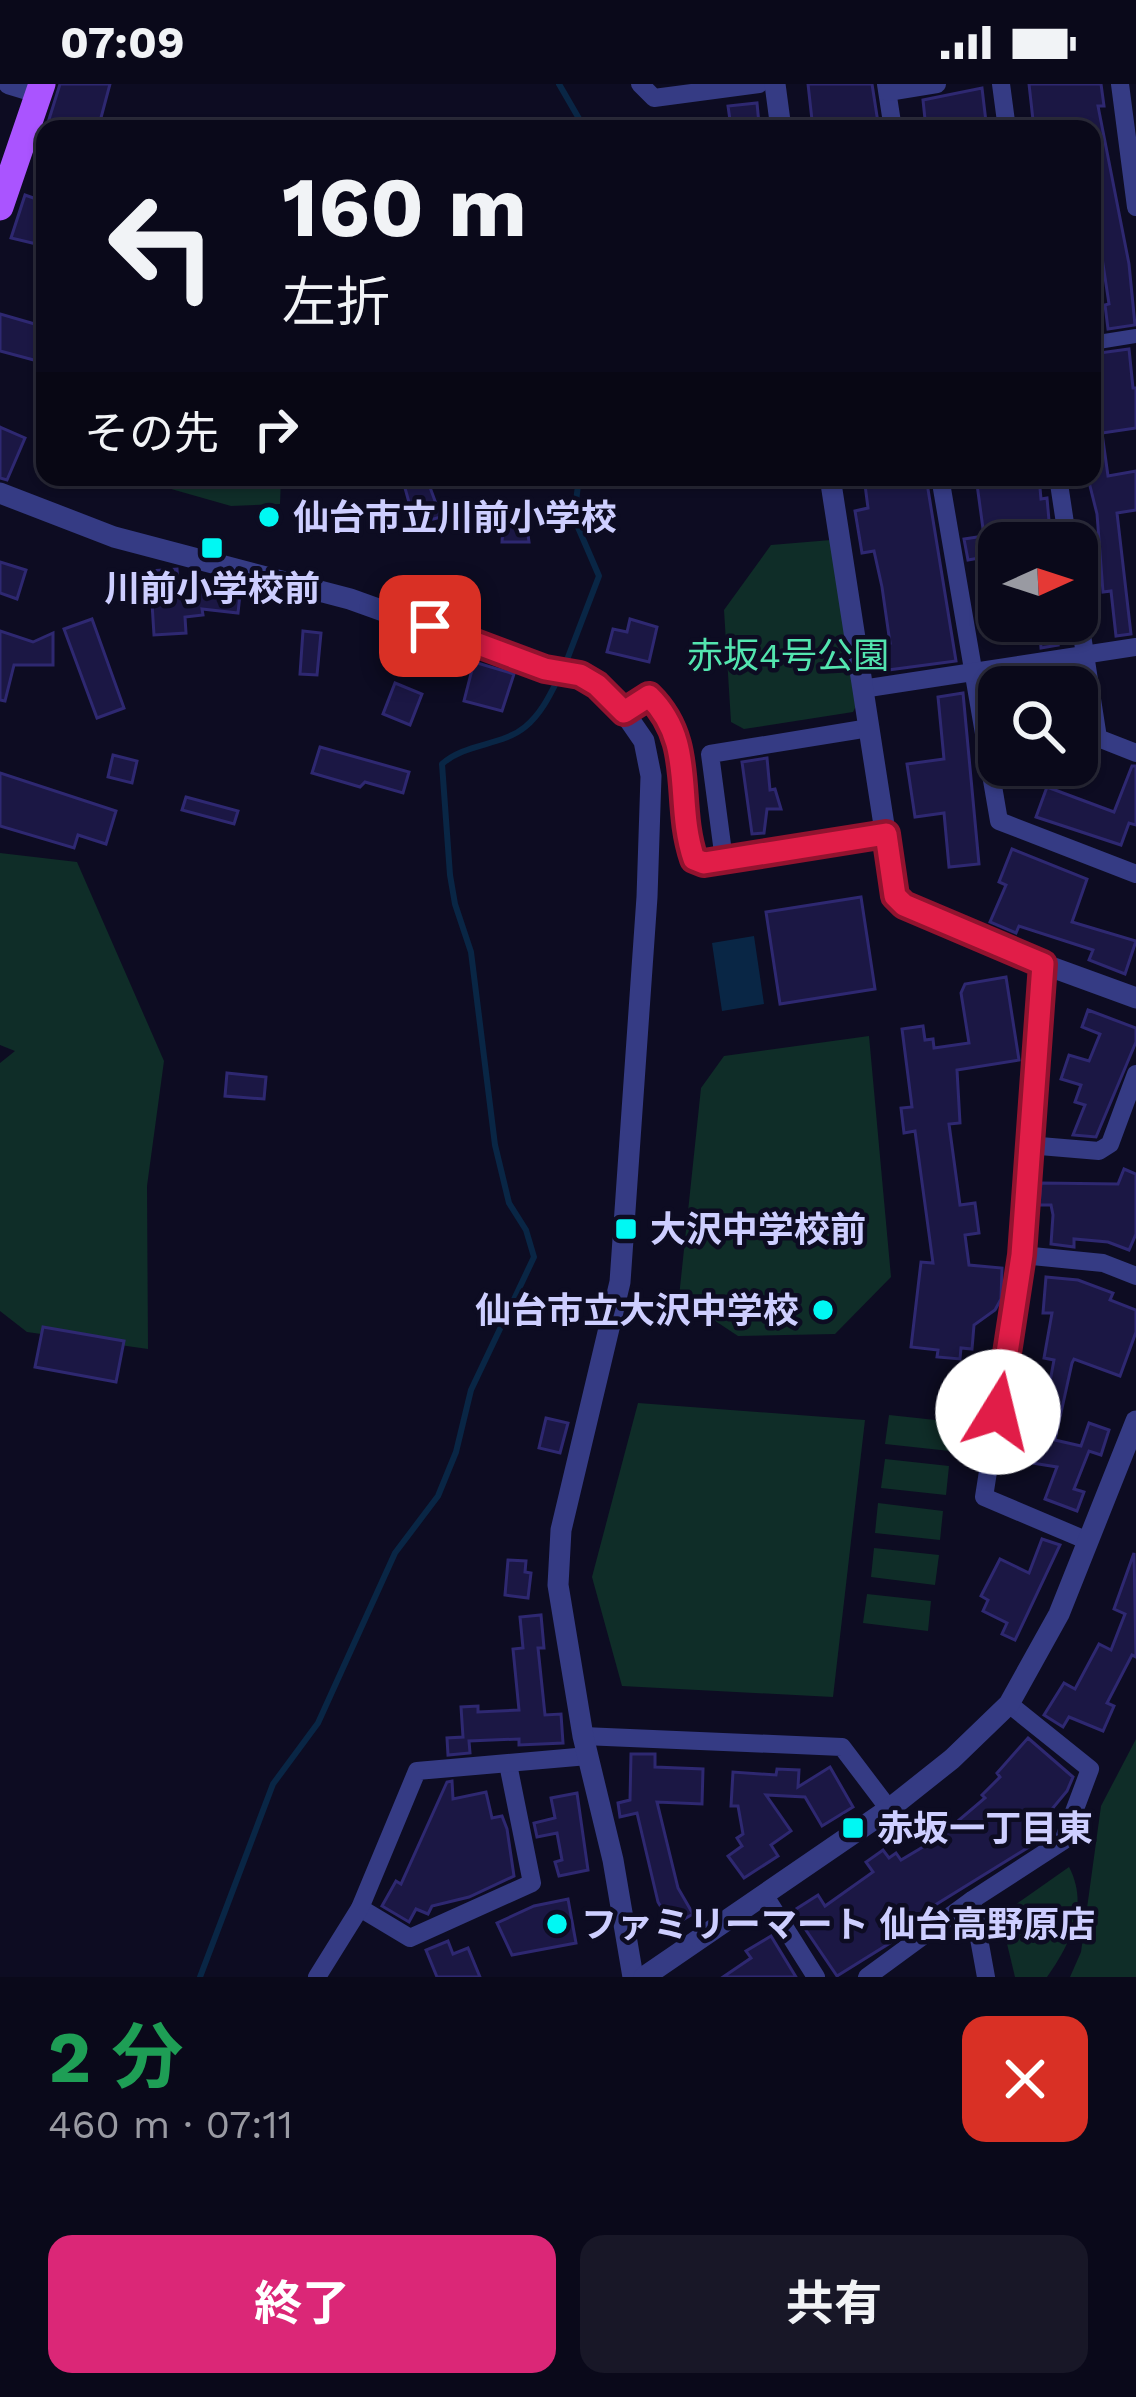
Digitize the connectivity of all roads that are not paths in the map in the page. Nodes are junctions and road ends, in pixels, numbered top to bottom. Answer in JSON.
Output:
{"nodes":[{"id":1,"x":9,"y":84,"type":"edge"},
{"id":2,"x":640,"y":84,"type":"edge"},
{"id":3,"x":759,"y":84,"type":"edge"},
{"id":4,"x":775,"y":84,"type":"edge"},
{"id":5,"x":938,"y":84,"type":"edge"},
{"id":6,"x":1000,"y":84,"type":"edge"},
{"id":7,"x":1120,"y":84,"type":"edge"},
{"id":8,"x":887,"y":88,"type":"edge"},
{"id":9,"x":40,"y":89,"type":"edge"},
{"id":10,"x":780,"y":120,"type":"edge"},
{"id":11,"x":891,"y":120,"type":"edge"},
{"id":12,"x":1006,"y":120,"type":"edge"},
{"id":13,"x":0,"y":207,"type":"edge"},
{"id":14,"x":1136,"y":207,"type":"edge"},
{"id":15,"x":1136,"y":336,"type":"edge"},
{"id":16,"x":1101,"y":342,"type":"edge"},
{"id":17,"x":831,"y":486,"type":"edge"},
{"id":18,"x":942,"y":486,"type":"edge"},
{"id":19,"x":1059,"y":486,"type":"edge"},
{"id":20,"x":0,"y":493,"type":"edge"},
{"id":21,"x":1065,"y":522,"type":"edge"},
{"id":22,"x":1083,"y":642,"type":"edge"},
{"id":23,"x":1136,"y":647,"type":"edge"},
{"id":24,"x":1085,"y":655,"type":"junction"},
{"id":25,"x":973,"y":671,"type":"junction"},
{"id":26,"x":862,"y":688,"type":"junction"},
{"id":27,"x":624,"y":712,"type":"junction"},
{"id":28,"x":868,"y":728,"type":"junction"},
{"id":29,"x":1136,"y":752,"type":"edge"},
{"id":30,"x":886,"y":834,"type":"junction"},
{"id":31,"x":724,"y":860,"type":"junction"},
{"id":32,"x":1136,"y":874,"type":"edge"},
{"id":33,"x":1043,"y":964,"type":"junction"},
{"id":34,"x":1136,"y":998,"type":"edge"},
{"id":35,"x":1136,"y":1074,"type":"edge"},
{"id":36,"x":1028,"y":1145,"type":"junction"},
{"id":37,"x":1022,"y":1255,"type":"junction"},
{"id":38,"x":1136,"y":1276,"type":"edge"},
{"id":39,"x":1136,"y":1421,"type":"edge"},
{"id":40,"x":1088,"y":1541,"type":"junction"},
{"id":41,"x":1009,"y":1704,"type":"junction"},
{"id":42,"x":586,"y":1746,"type":"junction"},
{"id":43,"x":508,"y":1764,"type":"junction"},
{"id":44,"x":890,"y":1809,"type":"junction"},
{"id":45,"x":765,"y":1895,"type":"junction"},
{"id":46,"x":971,"y":1900,"type":"junction"},
{"id":47,"x":360,"y":1908,"type":"junction"},
{"id":48,"x":317,"y":1977,"type":"edge"},
{"id":49,"x":633,"y":1977,"type":"edge"},
{"id":50,"x":644,"y":1977,"type":"edge"},
{"id":51,"x":816,"y":1977,"type":"edge"},
{"id":52,"x":867,"y":1977,"type":"edge"},
{"id":53,"x":986,"y":1977,"type":"edge"}],
"edges":[{"from":1,"to":9,"type":"street"},
{"from":2,"to":3,"type":"street"},
{"from":4,"to":10,"type":"street"},
{"from":5,"to":8,"type":"street"},
{"from":6,"to":12,"type":"street"},
{"from":7,"to":14,"type":"street"},
{"from":8,"to":11,"type":"street"},
{"from":9,"to":13,"type":"main road"},
{"from":15,"to":16,"type":"street"},
{"from":17,"to":26,"type":"street"},
{"from":18,"to":25,"type":"street"},
{"from":19,"to":21,"type":"street"},
{"from":20,"to":27,"type":"street"},
{"from":22,"to":24,"type":"street"},
{"from":23,"to":24,"type":"street"},
{"from":24,"to":25,"type":"street"},
{"from":24,"to":29,"type":"street"},
{"from":25,"to":26,"type":"street"},
{"from":25,"to":32,"type":"street"},
{"from":26,"to":28,"type":"street"},
{"from":27,"to":31,"type":"street"},
{"from":27,"to":42,"type":"street"},
{"from":28,"to":30,"type":"street"},
{"from":28,"to":31,"type":"street"},
{"from":30,"to":31,"type":"street"},
{"from":30,"to":33,"type":"street"},
{"from":33,"to":34,"type":"street"},
{"from":33,"to":36,"type":"street"},
{"from":35,"to":36,"type":"street"},
{"from":36,"to":37,"type":"street"},
{"from":37,"to":38,"type":"street"},
{"from":37,"to":40,"type":"street"},
{"from":39,"to":40,"type":"street"},
{"from":40,"to":41,"type":"street"},
{"from":41,"to":44,"type":"street"},
{"from":41,"to":46,"type":"street"},
{"from":42,"to":43,"type":"street"},
{"from":42,"to":44,"type":"street"},
{"from":42,"to":49,"type":"street"},
{"from":43,"to":47,"type":"street"},
{"from":43,"to":47,"type":"street"},
{"from":44,"to":45,"type":"street"},
{"from":45,"to":50,"type":"street"},
{"from":45,"to":51,"type":"street"},
{"from":46,"to":52,"type":"street"},
{"from":46,"to":53,"type":"street"},
{"from":47,"to":48,"type":"street"}]}
